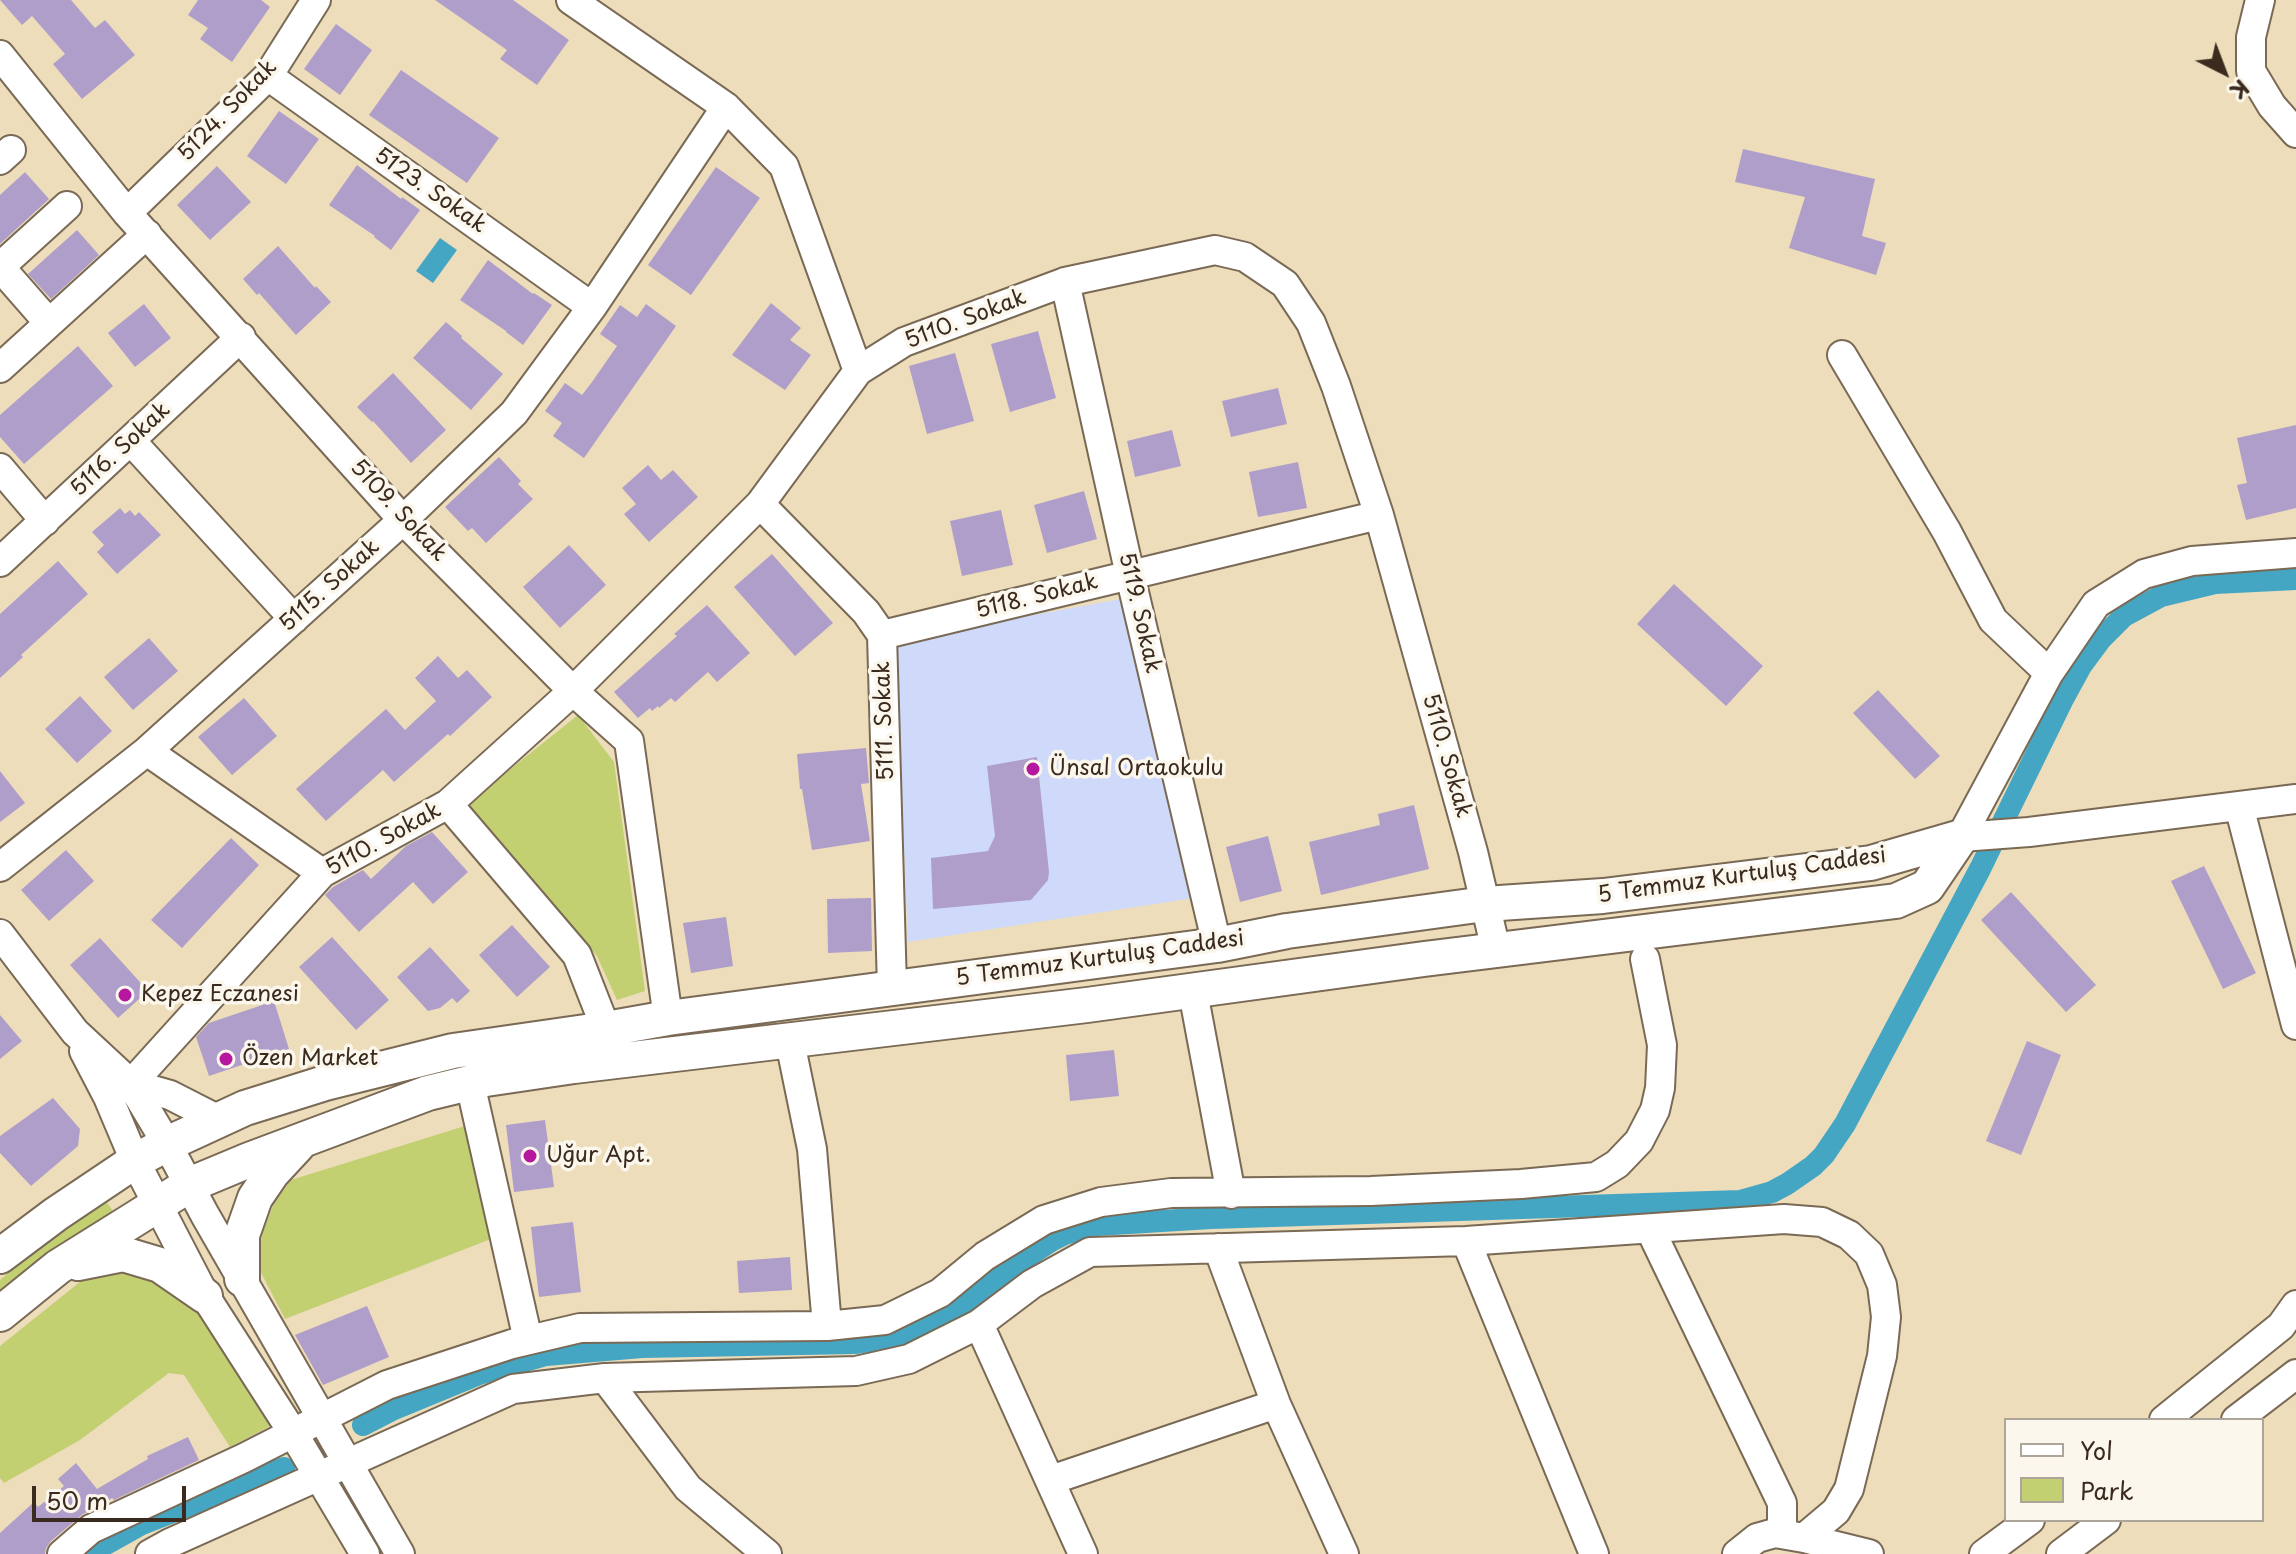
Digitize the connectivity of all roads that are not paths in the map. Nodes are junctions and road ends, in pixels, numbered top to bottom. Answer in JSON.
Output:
{"nodes":[{"id":1,"x":316,"y":0,"type":"edge"},
{"id":2,"x":571,"y":0,"type":"edge"},
{"id":3,"x":2260,"y":0,"type":"edge"},
{"id":4,"x":0,"y":55,"type":"edge"},
{"id":5,"x":268,"y":76,"type":"junction"},
{"id":6,"x":726,"y":107,"type":"junction"},
{"id":7,"x":2296,"y":133,"type":"edge"},
{"id":8,"x":67,"y":206,"type":"dead end"},
{"id":9,"x":127,"y":213,"type":"junction"},
{"id":10,"x":147,"y":234,"type":"junction"},
{"id":11,"x":0,"y":267,"type":"edge"},
{"id":12,"x":1065,"y":282,"type":"junction"},
{"id":13,"x":592,"y":307,"type":"junction"},
{"id":14,"x":49,"y":323,"type":"junction"},
{"id":15,"x":241,"y":337,"type":"junction"},
{"id":16,"x":1842,"y":355,"type":"dead end"},
{"id":17,"x":0,"y":368,"type":"edge"},
{"id":18,"x":858,"y":371,"type":"junction"},
{"id":19,"x":131,"y":441,"type":"junction"},
{"id":20,"x":0,"y":468,"type":"edge"},
{"id":21,"x":760,"y":504,"type":"junction"},
{"id":22,"x":1379,"y":515,"type":"junction"},
{"id":23,"x":403,"y":520,"type":"junction"},
{"id":24,"x":45,"y":521,"type":"junction"},
{"id":25,"x":2296,"y":553,"type":"edge"},
{"id":26,"x":0,"y":562,"type":"edge"},
{"id":27,"x":1130,"y":575,"type":"junction"},
{"id":28,"x":294,"y":619,"type":"junction"},
{"id":29,"x":882,"y":635,"type":"junction"},
{"id":30,"x":2049,"y":673,"type":"junction"},
{"id":31,"x":573,"y":691,"type":"junction"},
{"id":32,"x":147,"y":751,"type":"junction"},
{"id":33,"x":2296,"y":799,"type":"edge"},
{"id":34,"x":448,"y":804,"type":"junction"},
{"id":35,"x":2239,"y":806,"type":"junction"},
{"id":36,"x":1961,"y":837,"type":"junction"},
{"id":37,"x":0,"y":867,"type":"edge"},
{"id":38,"x":322,"y":873,"type":"junction"},
{"id":39,"x":1485,"y":904,"type":"junction"},
{"id":40,"x":0,"y":934,"type":"edge"},
{"id":41,"x":1217,"y":945,"type":"junction"},
{"id":42,"x":1496,"y":950,"type":"junction"},
{"id":43,"x":1645,"y":959,"type":"dead end"},
{"id":44,"x":1086,"y":962,"type":"junction"},
{"id":45,"x":892,"y":988,"type":"junction"},
{"id":46,"x":1193,"y":992,"type":"junction"},
{"id":47,"x":1087,"y":1005,"type":"junction"},
{"id":48,"x":668,"y":1018,"type":"junction"},
{"id":49,"x":2296,"y":1025,"type":"edge"},
{"id":50,"x":606,"y":1029,"type":"junction"},
{"id":51,"x":75,"y":1032,"type":"junction"},
{"id":52,"x":790,"y":1042,"type":"junction"},
{"id":53,"x":134,"y":1080,"type":"junction"},
{"id":54,"x":470,"y":1083,"type":"junction"},
{"id":55,"x":219,"y":1120,"type":"junction"},
{"id":56,"x":301,"y":1141,"type":"junction"},
{"id":57,"x":167,"y":1144,"type":"junction"},
{"id":58,"x":135,"y":1161,"type":"junction"},
{"id":59,"x":189,"y":1185,"type":"junction"},
{"id":60,"x":1231,"y":1194,"type":"junction"},
{"id":61,"x":157,"y":1205,"type":"junction"},
{"id":62,"x":1650,"y":1229,"type":"junction"},
{"id":63,"x":1466,"y":1241,"type":"junction"},
{"id":64,"x":1218,"y":1248,"type":"junction"},
{"id":65,"x":0,"y":1256,"type":"edge"},
{"id":66,"x":58,"y":1267,"type":"junction"},
{"id":67,"x":242,"y":1279,"type":"junction"},
{"id":68,"x":205,"y":1296,"type":"junction"},
{"id":69,"x":2296,"y":1305,"type":"edge"},
{"id":70,"x":0,"y":1314,"type":"edge"},
{"id":71,"x":979,"y":1324,"type":"junction"},
{"id":72,"x":827,"y":1326,"type":"junction"},
{"id":73,"x":528,"y":1340,"type":"junction"},
{"id":74,"x":2296,"y":1374,"type":"edge"},
{"id":75,"x":605,"y":1378,"type":"junction"},
{"id":76,"x":1276,"y":1404,"type":"junction"},
{"id":77,"x":323,"y":1418,"type":"junction"},
{"id":78,"x":2166,"y":1418,"type":"edge"},
{"id":79,"x":2239,"y":1418,"type":"edge"},
{"id":80,"x":293,"y":1433,"type":"junction"},
{"id":81,"x":348,"y":1463,"type":"junction"},
{"id":82,"x":319,"y":1476,"type":"junction"},
{"id":83,"x":1051,"y":1480,"type":"junction"},
{"id":84,"x":2027,"y":1522,"type":"edge"},
{"id":85,"x":2103,"y":1522,"type":"edge"},
{"id":86,"x":1793,"y":1536,"type":"junction"},
{"id":87,"x":62,"y":1554,"type":"edge"},
{"id":88,"x":150,"y":1554,"type":"edge"},
{"id":89,"x":365,"y":1554,"type":"edge"},
{"id":90,"x":400,"y":1554,"type":"edge"},
{"id":91,"x":767,"y":1554,"type":"edge"},
{"id":92,"x":1083,"y":1554,"type":"edge"},
{"id":93,"x":1344,"y":1554,"type":"edge"},
{"id":94,"x":1594,"y":1554,"type":"edge"},
{"id":95,"x":1737,"y":1554,"type":"edge"},
{"id":96,"x":1869,"y":1554,"type":"edge"},
{"id":97,"x":1984,"y":1554,"type":"edge"},
{"id":98,"x":2061,"y":1554,"type":"edge"}],
"edges":[{"from":1,"to":5,"type":"street","name":"5124. Sokak"},
{"from":2,"to":6,"type":"street"},
{"from":3,"to":7,"type":"street"},
{"from":4,"to":9,"type":"street","name":"5109. Sokak"},
{"from":5,"to":9,"type":"street","name":"5124. Sokak"},
{"from":5,"to":13,"type":"street","name":"5123. Sokak"},
{"from":6,"to":13,"type":"street","name":"5115. Sokak"},
{"from":6,"to":18,"type":"street"},
{"from":8,"to":11,"type":"street"},
{"from":9,"to":10,"type":"street","name":"5109. Sokak"},
{"from":10,"to":14,"type":"street"},
{"from":10,"to":15,"type":"street","name":"5109. Sokak"},
{"from":11,"to":14,"type":"street"},
{"from":12,"to":18,"type":"street","name":"5110. Sokak"},
{"from":12,"to":22,"type":"street","name":"5110. Sokak"},
{"from":12,"to":27,"type":"street","name":"5119. Sokak"},
{"from":13,"to":23,"type":"street","name":"5115. Sokak"},
{"from":14,"to":17,"type":"street"},
{"from":15,"to":19,"type":"street","name":"5116. Sokak"},
{"from":15,"to":23,"type":"street","name":"5109. Sokak"},
{"from":16,"to":30,"type":"street"},
{"from":18,"to":21,"type":"street","name":"5110. Sokak"},
{"from":19,"to":24,"type":"street","name":"5116. Sokak"},
{"from":19,"to":28,"type":"street"},
{"from":20,"to":24,"type":"street"},
{"from":21,"to":29,"type":"street","name":"5111. Sokak"},
{"from":21,"to":31,"type":"street","name":"5110. Sokak"},
{"from":22,"to":27,"type":"street","name":"5118. Sokak"},
{"from":22,"to":39,"type":"street","name":"5110. Sokak"},
{"from":23,"to":28,"type":"street","name":"5115. Sokak"},
{"from":23,"to":31,"type":"street","name":"5109. Sokak"},
{"from":24,"to":26,"type":"street","name":"5116. Sokak"},
{"from":25,"to":30,"type":"street"},
{"from":27,"to":29,"type":"street","name":"5118. Sokak"},
{"from":27,"to":41,"type":"street","name":"5119. Sokak"},
{"from":28,"to":32,"type":"street","name":"5115. Sokak"},
{"from":29,"to":45,"type":"street","name":"5111. Sokak"},
{"from":30,"to":36,"type":"street"},
{"from":31,"to":34,"type":"street","name":"5110. Sokak"},
{"from":31,"to":48,"type":"street","name":"5109. Sokak"},
{"from":32,"to":37,"type":"street","name":"5115. Sokak"},
{"from":32,"to":38,"type":"street"},
{"from":33,"to":35,"type":"street"},
{"from":34,"to":38,"type":"street","name":"5110. Sokak"},
{"from":34,"to":50,"type":"street"},
{"from":35,"to":36,"type":"street"},
{"from":35,"to":49,"type":"street"},
{"from":36,"to":39,"type":"main road","name":"5 Temmuz Kurtuluş Caddesi"},
{"from":36,"to":42,"type":"main road","name":"5 Temmuz Kurtuluş Caddesi"},
{"from":38,"to":53,"type":"street","name":"5110. Sokak"},
{"from":39,"to":41,"type":"main road","name":"5 Temmuz Kurtuluş Caddesi"},
{"from":39,"to":42,"type":"street","name":"5110. Sokak"},
{"from":40,"to":51,"type":"street"},
{"from":41,"to":44,"type":"main road","name":"5 Temmuz Kurtuluş Caddesi"},
{"from":42,"to":46,"type":"main road","name":"5 Temmuz Kurtuluş Caddesi"},
{"from":43,"to":60,"type":"street"},
{"from":44,"to":45,"type":"main road","name":"5 Temmuz Kurtuluş Caddesi"},
{"from":44,"to":47,"type":"main road"},
{"from":45,"to":48,"type":"main road","name":"5 Temmuz Kurtuluş Caddesi"},
{"from":46,"to":47,"type":"main road","name":"5 Temmuz Kurtuluş Caddesi"},
{"from":46,"to":60,"type":"street"},
{"from":47,"to":52,"type":"main road","name":"5 Temmuz Kurtuluş Caddesi"},
{"from":48,"to":50,"type":"main road","name":"5 Temmuz Kurtuluş Caddesi"},
{"from":50,"to":55,"type":"main road","name":"5 Temmuz Kurtuluş Caddesi"},
{"from":51,"to":53,"type":"street"},
{"from":51,"to":58,"type":"street"},
{"from":52,"to":54,"type":"main road","name":"5 Temmuz Kurtuluş Caddesi"},
{"from":52,"to":72,"type":"street"},
{"from":53,"to":55,"type":"street"},
{"from":53,"to":57,"type":"street"},
{"from":54,"to":56,"type":"main road","name":"5 Temmuz Kurtuluş Caddesi"},
{"from":54,"to":73,"type":"street"},
{"from":55,"to":57,"type":"main road","name":"5 Temmuz Kurtuluş Caddesi"},
{"from":56,"to":59,"type":"main road","name":"5 Temmuz Kurtuluş Caddesi"},
{"from":56,"to":67,"type":"main road"},
{"from":57,"to":58,"type":"main road","name":"5 Temmuz Kurtuluş Caddesi"},
{"from":57,"to":59,"type":"street"},
{"from":58,"to":61,"type":"street"},
{"from":58,"to":65,"type":"main road","name":"5 Temmuz Kurtuluş Caddesi"},
{"from":59,"to":61,"type":"main road","name":"5 Temmuz Kurtuluş Caddesi"},
{"from":59,"to":67,"type":"street"},
{"from":60,"to":72,"type":"street"},
{"from":61,"to":66,"type":"main road","name":"5 Temmuz Kurtuluş Caddesi"},
{"from":61,"to":68,"type":"street"},
{"from":62,"to":63,"type":"street"},
{"from":62,"to":86,"type":"street"},
{"from":62,"to":86,"type":"street"},
{"from":63,"to":64,"type":"street"},
{"from":63,"to":94,"type":"street"},
{"from":64,"to":71,"type":"street"},
{"from":64,"to":76,"type":"street"},
{"from":66,"to":68,"type":"main road"},
{"from":66,"to":70,"type":"main road","name":"5 Temmuz Kurtuluş Caddesi"},
{"from":67,"to":77,"type":"street"},
{"from":68,"to":80,"type":"street"},
{"from":69,"to":78,"type":"street"},
{"from":71,"to":75,"type":"street"},
{"from":71,"to":83,"type":"street"},
{"from":72,"to":73,"type":"street"},
{"from":73,"to":77,"type":"street"},
{"from":74,"to":79,"type":"street"},
{"from":75,"to":81,"type":"street"},
{"from":75,"to":91,"type":"street"},
{"from":76,"to":83,"type":"street"},
{"from":76,"to":93,"type":"street"},
{"from":77,"to":80,"type":"street"},
{"from":77,"to":81,"type":"street"},
{"from":80,"to":82,"type":"street"},
{"from":80,"to":87,"type":"street"},
{"from":81,"to":82,"type":"street"},
{"from":81,"to":90,"type":"street"},
{"from":82,"to":88,"type":"street"},
{"from":82,"to":89,"type":"street"},
{"from":83,"to":92,"type":"street"},
{"from":84,"to":97,"type":"street"},
{"from":85,"to":98,"type":"street"},
{"from":86,"to":95,"type":"street"},
{"from":86,"to":96,"type":"street"}]}
